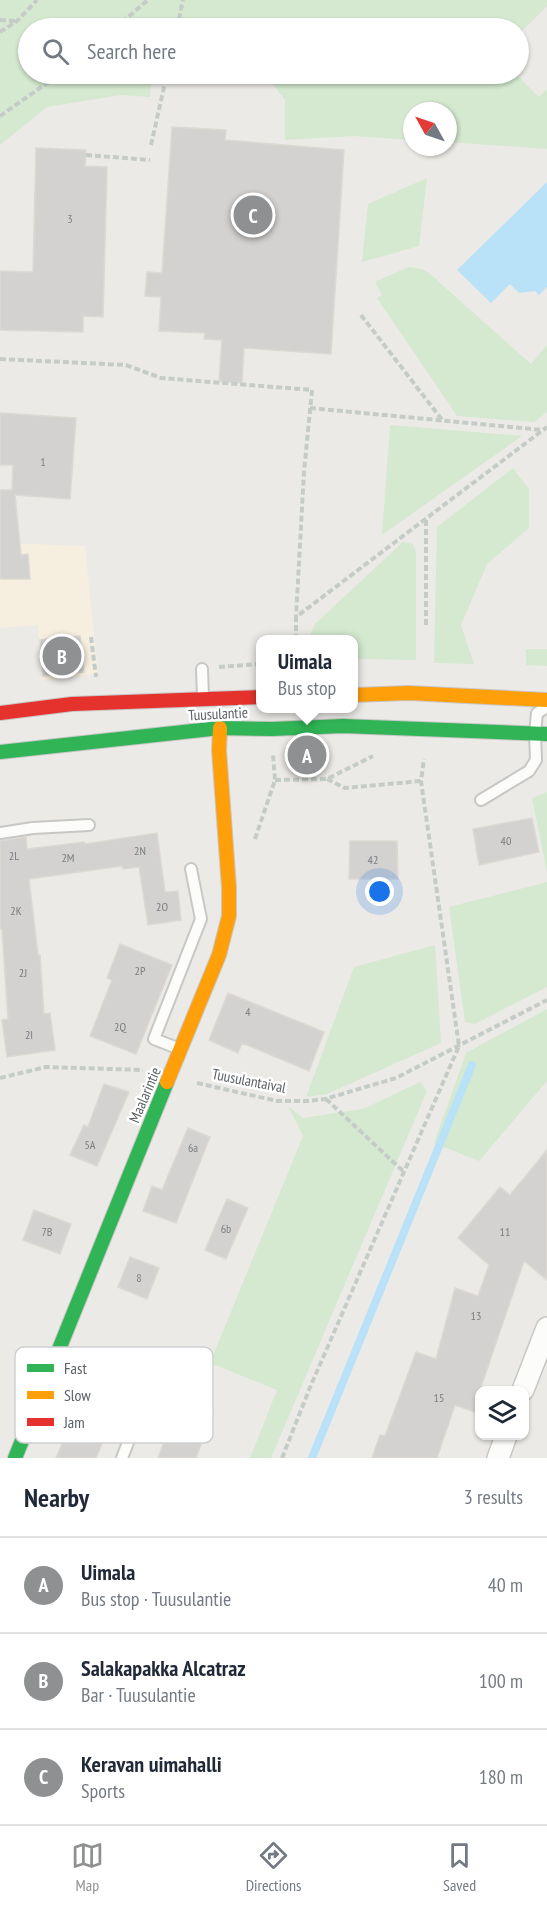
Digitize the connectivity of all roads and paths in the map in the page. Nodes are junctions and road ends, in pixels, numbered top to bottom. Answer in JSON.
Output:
{"nodes":[{"id":1,"x":37,"y":0,"type":"edge"},
{"id":2,"x":148,"y":0,"type":"edge"},
{"id":3,"x":183,"y":0,"type":"edge"},
{"id":4,"x":20,"y":18,"type":"edge"},
{"id":5,"x":127,"y":18,"type":"edge"},
{"id":6,"x":179,"y":18,"type":"edge"},
{"id":7,"x":0,"y":20,"type":"edge"},
{"id":8,"x":17,"y":21,"type":"joint"},
{"id":9,"x":0,"y":32,"type":"edge"},
{"id":10,"x":46,"y":84,"type":"edge"},
{"id":11,"x":165,"y":84,"type":"edge"},
{"id":12,"x":1,"y":116,"type":"edge"},
{"id":13,"x":151,"y":145,"type":"dead end"},
{"id":14,"x":86,"y":155,"type":"dead end"},
{"id":15,"x":150,"y":160,"type":"dead end"},
{"id":16,"x":361,"y":315,"type":"dead end"},
{"id":17,"x":0,"y":359,"type":"edge"},
{"id":18,"x":310,"y":408,"type":"junction"},
{"id":19,"x":444,"y":422,"type":"junction"},
{"id":20,"x":545,"y":429,"type":"edge"},
{"id":21,"x":426,"y":518,"type":"junction"},
{"id":22,"x":296,"y":617,"type":"junction"},
{"id":23,"x":426,"y":625,"type":"dead end"},
{"id":24,"x":296,"y":635,"type":"edge"},
{"id":25,"x":91,"y":638,"type":"dead end"},
{"id":26,"x":202,"y":669,"type":"dead end"},
{"id":27,"x":96,"y":677,"type":"dead end"},
{"id":28,"x":358,"y":695,"type":"edge"},
{"id":29,"x":256,"y":699,"type":"edge"},
{"id":30,"x":547,"y":700,"type":"edge"},
{"id":31,"x":547,"y":707,"type":"edge"},
{"id":32,"x":0,"y":713,"type":"edge"},
{"id":33,"x":211,"y":713,"type":"junction"},
{"id":34,"x":272,"y":729,"type":"junction"},
{"id":35,"x":541,"y":733,"type":"edge"},
{"id":36,"x":0,"y":752,"type":"edge"},
{"id":37,"x":375,"y":755,"type":"dead end"},
{"id":38,"x":424,"y":759,"type":"dead end"},
{"id":39,"x":327,"y":779,"type":"junction"},
{"id":40,"x":275,"y":780,"type":"junction"},
{"id":41,"x":421,"y":781,"type":"junction"},
{"id":42,"x":481,"y":800,"type":"dead end"},
{"id":43,"x":88,"y":825,"type":"dead end"},
{"id":44,"x":0,"y":833,"type":"edge"},
{"id":45,"x":254,"y":841,"type":"dead end"},
{"id":46,"x":191,"y":869,"type":"dead end"},
{"id":47,"x":547,"y":1000,"type":"edge"},
{"id":48,"x":459,"y":1046,"type":"junction"},
{"id":49,"x":181,"y":1050,"type":"junction"},
{"id":50,"x":170,"y":1076,"type":"junction"},
{"id":51,"x":0,"y":1078,"type":"edge"},
{"id":52,"x":326,"y":1099,"type":"junction"},
{"id":53,"x":404,"y":1172,"type":"junction"},
{"id":54,"x":547,"y":1328,"type":"edge"},
{"id":55,"x":60,"y":1347,"type":"edge"},
{"id":56,"x":525,"y":1386,"type":"edge"},
{"id":57,"x":505,"y":1440,"type":"edge"},
{"id":58,"x":21,"y":1443,"type":"edge"},
{"id":59,"x":128,"y":1443,"type":"edge"},
{"id":60,"x":15,"y":1458,"type":"edge"},
{"id":61,"x":122,"y":1458,"type":"edge"},
{"id":62,"x":282,"y":1458,"type":"edge"},
{"id":63,"x":498,"y":1458,"type":"edge"}],
"edges":[{"from":1,"to":4,"type":"path"},
{"from":2,"to":5,"type":"path"},
{"from":3,"to":6,"type":"path"},
{"from":7,"to":8,"type":"path"},
{"from":8,"to":9,"type":"path"},
{"from":10,"to":12,"type":"path"},
{"from":11,"to":13,"type":"path"},
{"from":14,"to":15,"type":"path"},
{"from":16,"to":19,"type":"path"},
{"from":17,"to":18,"type":"path"},
{"from":18,"to":19,"type":"path"},
{"from":18,"to":22,"type":"path"},
{"from":19,"to":20,"type":"path"},
{"from":20,"to":21,"type":"path"},
{"from":21,"to":22,"type":"path"},
{"from":21,"to":23,"type":"path"},
{"from":22,"to":24,"type":"path"},
{"from":25,"to":27,"type":"path"},
{"from":26,"to":33,"type":"lane"},
{"from":28,"to":30,"type":"main road"},
{"from":29,"to":33,"type":"main road","name":"Tuusulantie"},
{"from":31,"to":35,"type":"lane"},
{"from":32,"to":33,"type":"main road","name":"Tuusulantie"},
{"from":33,"to":34,"type":"main road","name":"Tuusulantie"},
{"from":33,"to":36,"type":"main road","name":"Tuusulantie"},
{"from":33,"to":49,"type":"main road","name":"Maalarintie"},
{"from":34,"to":35,"type":"main road","name":"Tuusulantie"},
{"from":34,"to":40,"type":"path"},
{"from":35,"to":42,"type":"lane"},
{"from":37,"to":39,"type":"path"},
{"from":38,"to":41,"type":"path"},
{"from":39,"to":40,"type":"path"},
{"from":39,"to":41,"type":"path"},
{"from":40,"to":45,"type":"path"},
{"from":41,"to":48,"type":"path"},
{"from":43,"to":44,"type":"lane"},
{"from":46,"to":49,"type":"lane"},
{"from":47,"to":48,"type":"path","name":"Tuusulantaival"},
{"from":48,"to":52,"type":"path","name":"Tuusulantaival"},
{"from":48,"to":53,"type":"path"},
{"from":49,"to":50,"type":"main road","name":"Maalarintie"},
{"from":50,"to":51,"type":"path","name":"Tuusulantaival"},
{"from":50,"to":52,"type":"path","name":"Tuusulantaival"},
{"from":50,"to":55,"type":"main road","name":"Maalarintie"},
{"from":52,"to":53,"type":"path"},
{"from":53,"to":62,"type":"path"},
{"from":54,"to":56,"type":"street"},
{"from":57,"to":63,"type":"street"},
{"from":58,"to":60,"type":"main road","name":"Maalarintie"},
{"from":59,"to":61,"type":"lane"}]}
